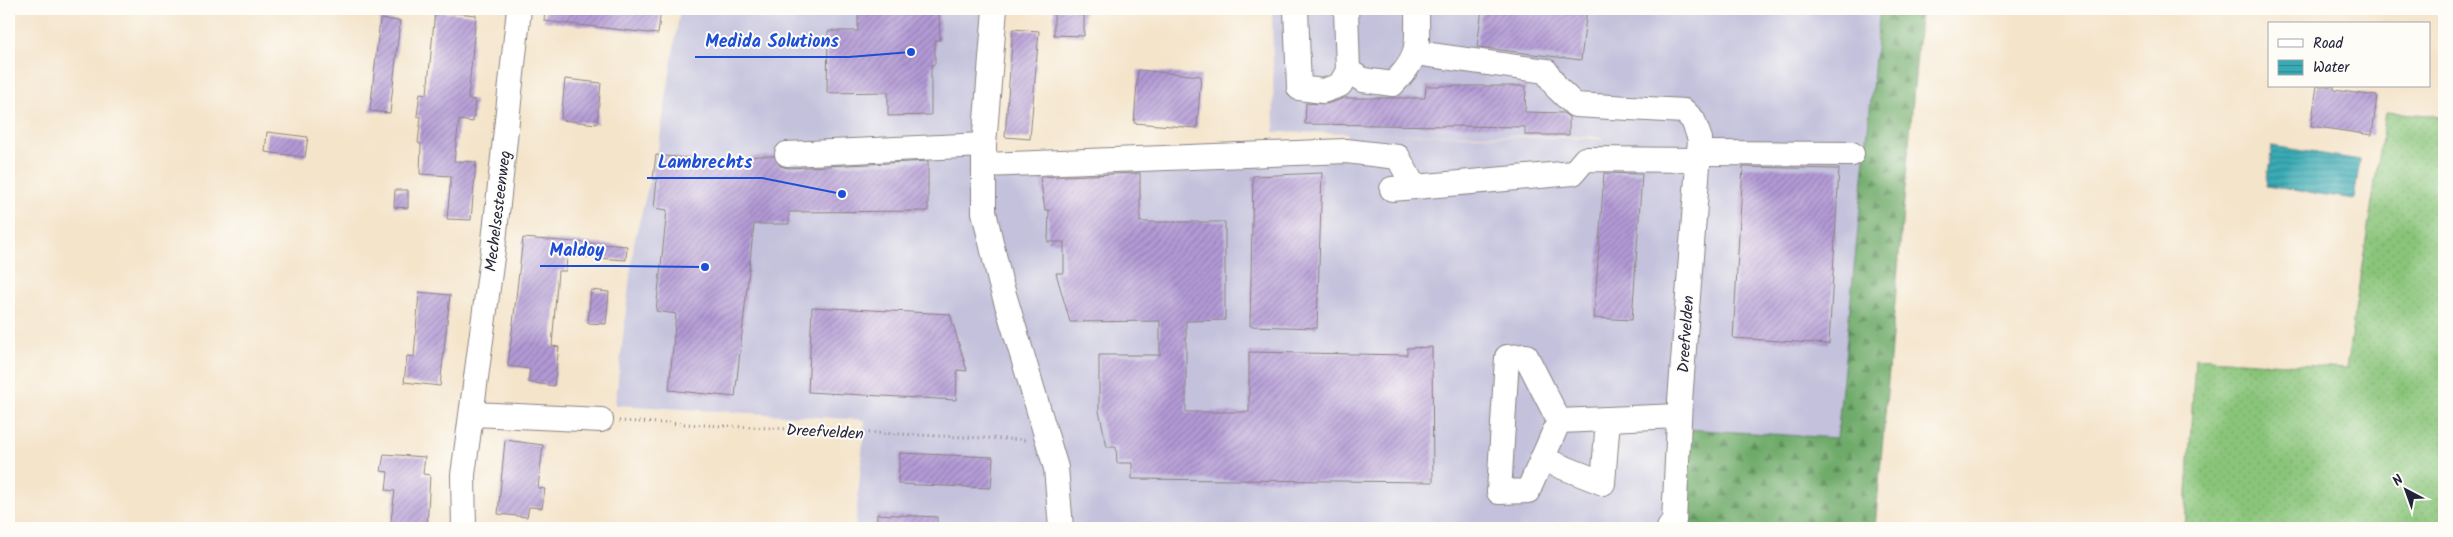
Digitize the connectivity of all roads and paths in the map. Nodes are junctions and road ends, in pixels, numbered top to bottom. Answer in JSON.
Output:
{"nodes":[{"id":1,"x":519,"y":9,"type":"edge"},
{"id":2,"x":995,"y":9,"type":"edge"},
{"id":3,"x":1296,"y":9,"type":"edge"},
{"id":4,"x":1346,"y":9,"type":"edge"},
{"id":5,"x":1417,"y":9,"type":"edge"},
{"id":6,"x":1416,"y":53,"type":"junction"},
{"id":7,"x":1348,"y":70,"type":"junction"},
{"id":8,"x":1699,"y":151,"type":"junction"},
{"id":9,"x":787,"y":154,"type":"dead end"},
{"id":10,"x":1852,"y":154,"type":"dead end"},
{"id":11,"x":984,"y":155,"type":"junction"},
{"id":12,"x":473,"y":414,"type":"junction"},
{"id":13,"x":1679,"y":416,"type":"junction"},
{"id":14,"x":1608,"y":419,"type":"junction"},
{"id":15,"x":601,"y":420,"type":"joint"},
{"id":16,"x":1559,"y":421,"type":"junction"},
{"id":17,"x":1048,"y":440,"type":"junction"},
{"id":18,"x":1542,"y":459,"type":"junction"},
{"id":19,"x":464,"y":528,"type":"edge"},
{"id":20,"x":1061,"y":528,"type":"edge"},
{"id":21,"x":1669,"y":528,"type":"edge"}],
"edges":[{"from":1,"to":12,"type":"street","name":"Mechelsesteenweg"},
{"from":2,"to":11,"type":"street"},
{"from":3,"to":7,"type":"street"},
{"from":4,"to":7,"type":"street"},
{"from":5,"to":6,"type":"street"},
{"from":6,"to":7,"type":"street"},
{"from":6,"to":8,"type":"street"},
{"from":8,"to":10,"type":"street"},
{"from":8,"to":11,"type":"street"},
{"from":8,"to":13,"type":"street","name":"Dreefvelden"},
{"from":9,"to":11,"type":"street"},
{"from":11,"to":17,"type":"street"},
{"from":12,"to":15,"type":"street"},
{"from":12,"to":19,"type":"street","name":"Mechelsesteenweg"},
{"from":13,"to":14,"type":"street"},
{"from":13,"to":21,"type":"street","name":"Dreefvelden"},
{"from":14,"to":16,"type":"street"},
{"from":14,"to":18,"type":"street"},
{"from":15,"to":17,"type":"path","name":"Dreefvelden"},
{"from":16,"to":18,"type":"street"},
{"from":16,"to":18,"type":"street"},
{"from":17,"to":20,"type":"street"}]}
